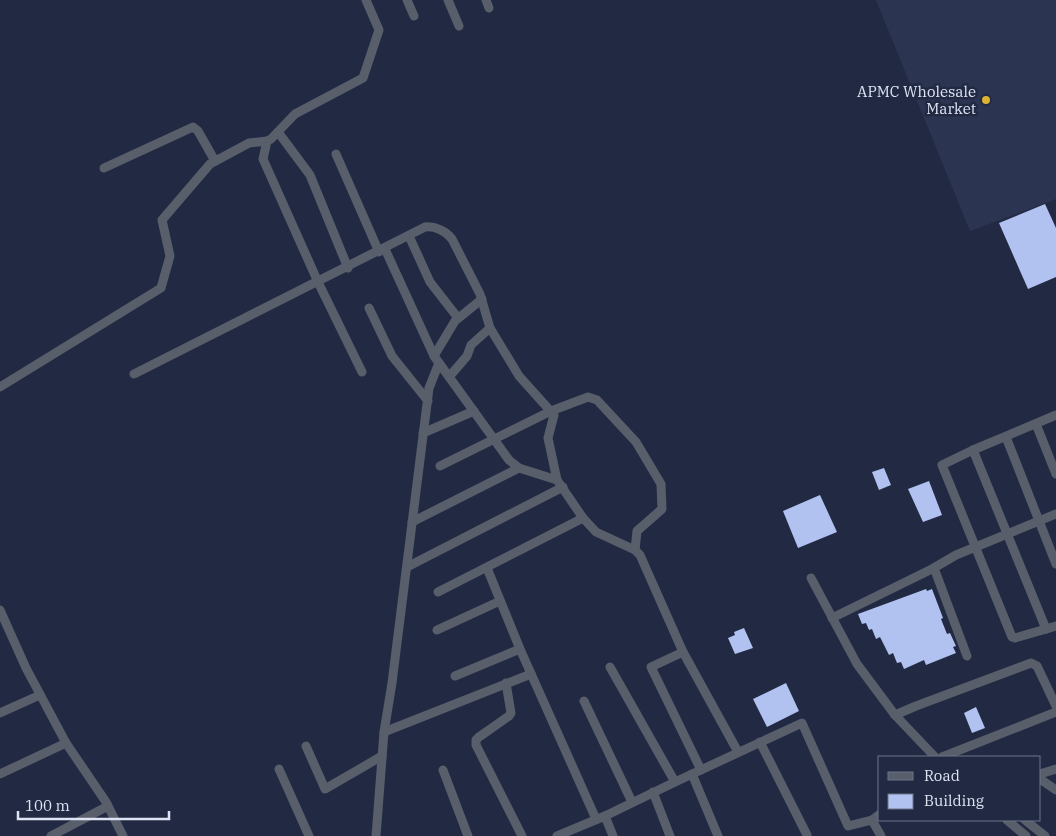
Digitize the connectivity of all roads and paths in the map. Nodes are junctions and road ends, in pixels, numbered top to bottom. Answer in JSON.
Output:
{"nodes":[{"id":1,"x":366,"y":0,"type":"edge"},
{"id":2,"x":407,"y":0,"type":"edge"},
{"id":3,"x":448,"y":0,"type":"edge"},
{"id":4,"x":414,"y":16,"type":"dead end"},
{"id":5,"x":459,"y":26,"type":"dead end"},
{"id":6,"x":278,"y":132,"type":"junction"},
{"id":7,"x":267,"y":141,"type":"junction"},
{"id":8,"x":336,"y":154,"type":"dead end"},
{"id":9,"x":215,"y":161,"type":"junction"},
{"id":10,"x":104,"y":168,"type":"dead end"},
{"id":11,"x":409,"y":236,"type":"junction"},
{"id":12,"x":382,"y":250,"type":"junction"},
{"id":13,"x":348,"y":268,"type":"junction"},
{"id":14,"x":318,"y":282,"type":"junction"},
{"id":15,"x":482,"y":298,"type":"junction"},
{"id":16,"x":369,"y":308,"type":"dead end"},
{"id":17,"x":458,"y":318,"type":"junction"},
{"id":18,"x":490,"y":328,"type":"junction"},
{"id":19,"x":437,"y":360,"type":"junction"},
{"id":20,"x":362,"y":372,"type":"dead end"},
{"id":21,"x":134,"y":374,"type":"dead end"},
{"id":22,"x":449,"y":377,"type":"junction"},
{"id":23,"x":0,"y":387,"type":"edge"},
{"id":24,"x":428,"y":401,"type":"junction"},
{"id":25,"x":474,"y":411,"type":"junction"},
{"id":26,"x":552,"y":411,"type":"junction"},
{"id":27,"x":1056,"y":415,"type":"edge"},
{"id":28,"x":1036,"y":424,"type":"junction"},
{"id":29,"x":424,"y":433,"type":"junction"},
{"id":30,"x":1006,"y":437,"type":"junction"},
{"id":31,"x":494,"y":439,"type":"junction"},
{"id":32,"x":973,"y":450,"type":"junction"},
{"id":33,"x":440,"y":466,"type":"dead end"},
{"id":34,"x":520,"y":468,"type":"junction"},
{"id":35,"x":1056,"y":474,"type":"edge"},
{"id":36,"x":557,"y":480,"type":"junction"},
{"id":37,"x":563,"y":487,"type":"junction"},
{"id":38,"x":1056,"y":514,"type":"edge"},
{"id":39,"x":583,"y":518,"type":"junction"},
{"id":40,"x":1038,"y":521,"type":"junction"},
{"id":41,"x":412,"y":522,"type":"junction"},
{"id":42,"x":1007,"y":534,"type":"junction"},
{"id":43,"x":975,"y":547,"type":"junction"},
{"id":44,"x":635,"y":550,"type":"junction"},
{"id":45,"x":1056,"y":564,"type":"edge"},
{"id":46,"x":407,"y":567,"type":"junction"},
{"id":47,"x":487,"y":568,"type":"junction"},
{"id":48,"x":934,"y":568,"type":"junction"},
{"id":49,"x":811,"y":578,"type":"dead end"},
{"id":50,"x":438,"y":592,"type":"dead end"},
{"id":51,"x":500,"y":601,"type":"junction"},
{"id":52,"x":0,"y":610,"type":"edge"},
{"id":53,"x":832,"y":618,"type":"junction"},
{"id":54,"x":1056,"y":626,"type":"edge"},
{"id":55,"x":1046,"y":629,"type":"junction"},
{"id":56,"x":437,"y":630,"type":"dead end"},
{"id":57,"x":520,"y":649,"type":"junction"},
{"id":58,"x":683,"y":652,"type":"junction"},
{"id":59,"x":967,"y":656,"type":"dead end"},
{"id":60,"x":610,"y":667,"type":"dead end"},
{"id":61,"x":532,"y":674,"type":"junction"},
{"id":62,"x":455,"y":676,"type":"dead end"},
{"id":63,"x":506,"y":683,"type":"junction"},
{"id":64,"x":40,"y":695,"type":"junction"},
{"id":65,"x":584,"y":701,"type":"dead end"},
{"id":66,"x":1056,"y":706,"type":"edge"},
{"id":67,"x":1056,"y":712,"type":"edge"},
{"id":68,"x":0,"y":713,"type":"edge"},
{"id":69,"x":895,"y":715,"type":"junction"},
{"id":70,"x":384,"y":732,"type":"junction"},
{"id":71,"x":760,"y":742,"type":"junction"},
{"id":72,"x":66,"y":743,"type":"junction"},
{"id":73,"x":306,"y":746,"type":"dead end"},
{"id":74,"x":738,"y":752,"type":"junction"},
{"id":75,"x":382,"y":756,"type":"junction"},
{"id":76,"x":933,"y":756,"type":"edge"},
{"id":77,"x":945,"y":756,"type":"edge"},
{"id":78,"x":279,"y":769,"type":"dead end"},
{"id":79,"x":1056,"y":769,"type":"edge"},
{"id":80,"x":443,"y":770,"type":"dead end"},
{"id":81,"x":701,"y":770,"type":"junction"},
{"id":82,"x":0,"y":774,"type":"edge"},
{"id":83,"x":692,"y":774,"type":"junction"},
{"id":84,"x":1041,"y":774,"type":"edge"},
{"id":85,"x":1041,"y":780,"type":"edge"},
{"id":86,"x":675,"y":782,"type":"junction"},
{"id":87,"x":1056,"y":790,"type":"edge"},
{"id":88,"x":653,"y":792,"type":"junction"},
{"id":89,"x":632,"y":802,"type":"junction"},
{"id":90,"x":108,"y":806,"type":"junction"},
{"id":91,"x":606,"y":816,"type":"junction"},
{"id":92,"x":876,"y":817,"type":"edge"},
{"id":93,"x":596,"y":820,"type":"junction"},
{"id":94,"x":1008,"y":821,"type":"edge"},
{"id":95,"x":1026,"y":821,"type":"edge"},
{"id":96,"x":1016,"y":833,"type":"edge"},
{"id":97,"x":563,"y":835,"type":"edge"},
{"id":98,"x":807,"y":835,"type":"dead end"},
{"id":99,"x":51,"y":836,"type":"edge"},
{"id":100,"x":123,"y":836,"type":"edge"},
{"id":101,"x":310,"y":836,"type":"edge"},
{"id":102,"x":376,"y":836,"type":"edge"},
{"id":103,"x":468,"y":836,"type":"edge"},
{"id":104,"x":522,"y":836,"type":"edge"},
{"id":105,"x":613,"y":836,"type":"edge"},
{"id":106,"x":670,"y":836,"type":"edge"},
{"id":107,"x":718,"y":836,"type":"edge"},
{"id":108,"x":881,"y":836,"type":"edge"},
{"id":109,"x":1026,"y":836,"type":"edge"},
{"id":110,"x":1045,"y":836,"type":"edge"}],
"edges":[{"from":1,"to":6,"type":"street"},
{"from":2,"to":4,"type":"street"},
{"from":3,"to":5,"type":"street"},
{"from":6,"to":7,"type":"street"},
{"from":6,"to":13,"type":"street"},
{"from":7,"to":9,"type":"street"},
{"from":7,"to":14,"type":"street"},
{"from":8,"to":12,"type":"street"},
{"from":9,"to":10,"type":"street"},
{"from":9,"to":23,"type":"street"},
{"from":11,"to":12,"type":"street"},
{"from":11,"to":15,"type":"street"},
{"from":11,"to":17,"type":"street"},
{"from":12,"to":13,"type":"street"},
{"from":12,"to":19,"type":"street"},
{"from":13,"to":14,"type":"street"},
{"from":14,"to":20,"type":"street"},
{"from":14,"to":21,"type":"street"},
{"from":15,"to":17,"type":"street"},
{"from":15,"to":18,"type":"street"},
{"from":16,"to":24,"type":"street"},
{"from":17,"to":19,"type":"street"},
{"from":18,"to":22,"type":"street"},
{"from":18,"to":26,"type":"street"},
{"from":19,"to":22,"type":"street"},
{"from":19,"to":24,"type":"street"},
{"from":22,"to":25,"type":"street"},
{"from":24,"to":29,"type":"street"},
{"from":25,"to":29,"type":"street"},
{"from":25,"to":31,"type":"street"},
{"from":26,"to":31,"type":"street"},
{"from":26,"to":36,"type":"street"},
{"from":26,"to":44,"type":"street"},
{"from":27,"to":28,"type":"street"},
{"from":28,"to":30,"type":"street"},
{"from":28,"to":35,"type":"street"},
{"from":29,"to":41,"type":"street"},
{"from":30,"to":32,"type":"street"},
{"from":30,"to":40,"type":"street"},
{"from":31,"to":33,"type":"street"},
{"from":31,"to":34,"type":"street"},
{"from":32,"to":42,"type":"street"},
{"from":32,"to":43,"type":"street"},
{"from":34,"to":36,"type":"street"},
{"from":34,"to":41,"type":"street"},
{"from":36,"to":37,"type":"street"},
{"from":37,"to":39,"type":"street"},
{"from":37,"to":46,"type":"street"},
{"from":38,"to":40,"type":"street"},
{"from":39,"to":44,"type":"street"},
{"from":39,"to":47,"type":"street"},
{"from":40,"to":42,"type":"street"},
{"from":40,"to":45,"type":"street"},
{"from":41,"to":46,"type":"street"},
{"from":42,"to":43,"type":"street"},
{"from":42,"to":55,"type":"street"},
{"from":43,"to":48,"type":"street"},
{"from":43,"to":55,"type":"street"},
{"from":44,"to":58,"type":"street"},
{"from":46,"to":70,"type":"street"},
{"from":47,"to":50,"type":"street"},
{"from":47,"to":51,"type":"street"},
{"from":48,"to":53,"type":"street"},
{"from":48,"to":59,"type":"street"},
{"from":49,"to":53,"type":"street"},
{"from":51,"to":56,"type":"street"},
{"from":51,"to":57,"type":"street"},
{"from":52,"to":64,"type":"street"},
{"from":53,"to":69,"type":"street"},
{"from":54,"to":55,"type":"street"},
{"from":57,"to":61,"type":"street"},
{"from":57,"to":62,"type":"street"},
{"from":58,"to":74,"type":"street"},
{"from":58,"to":81,"type":"street"},
{"from":60,"to":86,"type":"street"},
{"from":61,"to":63,"type":"street"},
{"from":61,"to":93,"type":"street"},
{"from":63,"to":70,"type":"street"},
{"from":63,"to":104,"type":"street"},
{"from":64,"to":68,"type":"street"},
{"from":64,"to":72,"type":"street"},
{"from":65,"to":89,"type":"street"},
{"from":66,"to":69,"type":"street"},
{"from":67,"to":77,"type":"street"},
{"from":69,"to":76,"type":"street"},
{"from":70,"to":75,"type":"street"},
{"from":71,"to":74,"type":"street"},
{"from":71,"to":92,"type":"street"},
{"from":71,"to":98,"type":"street"},
{"from":72,"to":82,"type":"street"},
{"from":72,"to":90,"type":"street"},
{"from":73,"to":75,"type":"street"},
{"from":74,"to":81,"type":"street"},
{"from":75,"to":102,"type":"street"},
{"from":78,"to":101,"type":"street"},
{"from":79,"to":84,"type":"street"},
{"from":80,"to":103,"type":"street"},
{"from":81,"to":83,"type":"street"},
{"from":83,"to":86,"type":"street"},
{"from":83,"to":107,"type":"street"},
{"from":85,"to":87,"type":"street"},
{"from":86,"to":88,"type":"street"},
{"from":88,"to":89,"type":"street"},
{"from":88,"to":106,"type":"street"},
{"from":89,"to":91,"type":"street"},
{"from":90,"to":99,"type":"street"},
{"from":90,"to":100,"type":"street"},
{"from":91,"to":93,"type":"street"},
{"from":91,"to":105,"type":"street"},
{"from":92,"to":108,"type":"street"},
{"from":93,"to":97,"type":"street"},
{"from":94,"to":96,"type":"street"},
{"from":95,"to":110,"type":"street"},
{"from":96,"to":109,"type":"street"}]}
